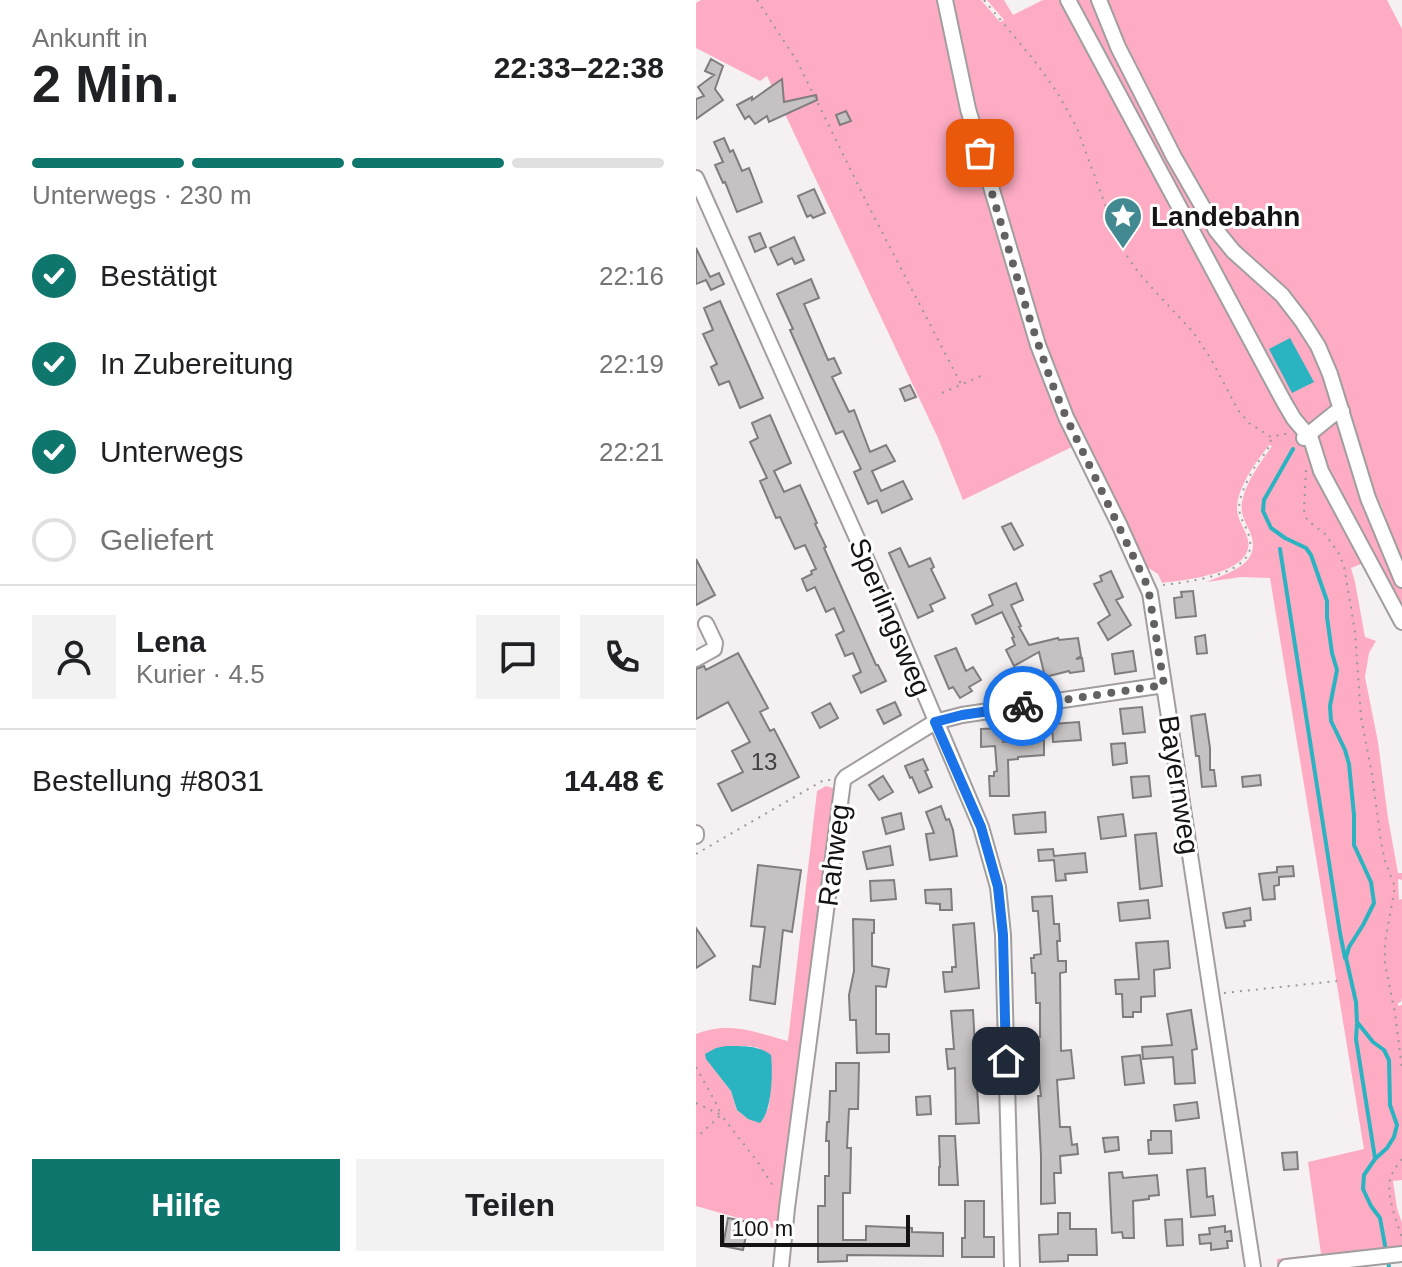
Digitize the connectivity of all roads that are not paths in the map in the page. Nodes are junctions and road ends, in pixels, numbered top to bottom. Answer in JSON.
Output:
{"nodes":[{"id":1,"x":945,"y":0,"type":"edge"},
{"id":2,"x":1068,"y":0,"type":"edge"},
{"id":3,"x":1099,"y":0,"type":"edge"},
{"id":4,"x":696,"y":178,"type":"edge"},
{"id":5,"x":1342,"y":411,"type":"junction"},
{"id":6,"x":1302,"y":436,"type":"junction"},
{"id":7,"x":1402,"y":580,"type":"edge"},
{"id":8,"x":1402,"y":622,"type":"edge"},
{"id":9,"x":706,"y":624,"type":"dead end"},
{"id":10,"x":696,"y":659,"type":"edge"},
{"id":11,"x":1164,"y":685,"type":"junction"},
{"id":12,"x":935,"y":722,"type":"junction"},
{"id":13,"x":1399,"y":1254,"type":"edge"},
{"id":14,"x":781,"y":1267,"type":"edge"},
{"id":15,"x":1012,"y":1267,"type":"edge"},
{"id":16,"x":1253,"y":1267,"type":"edge"},
{"id":17,"x":1286,"y":1267,"type":"edge"}],
"edges":[{"from":1,"to":11,"type":"street","name":"Bayernweg"},
{"from":2,"to":6,"type":"street"},
{"from":3,"to":5,"type":"street"},
{"from":4,"to":12,"type":"street","name":"Sperlingsweg"},
{"from":5,"to":6,"type":"street"},
{"from":5,"to":7,"type":"street"},
{"from":6,"to":8,"type":"street"},
{"from":9,"to":10,"type":"street"},
{"from":11,"to":12,"type":"street","name":"Rahweg"},
{"from":11,"to":16,"type":"street","name":"Bayernweg"},
{"from":12,"to":14,"type":"street","name":"Rahweg"},
{"from":12,"to":15,"type":"street","name":"Sperlingsweg"},
{"from":13,"to":17,"type":"street"}]}
